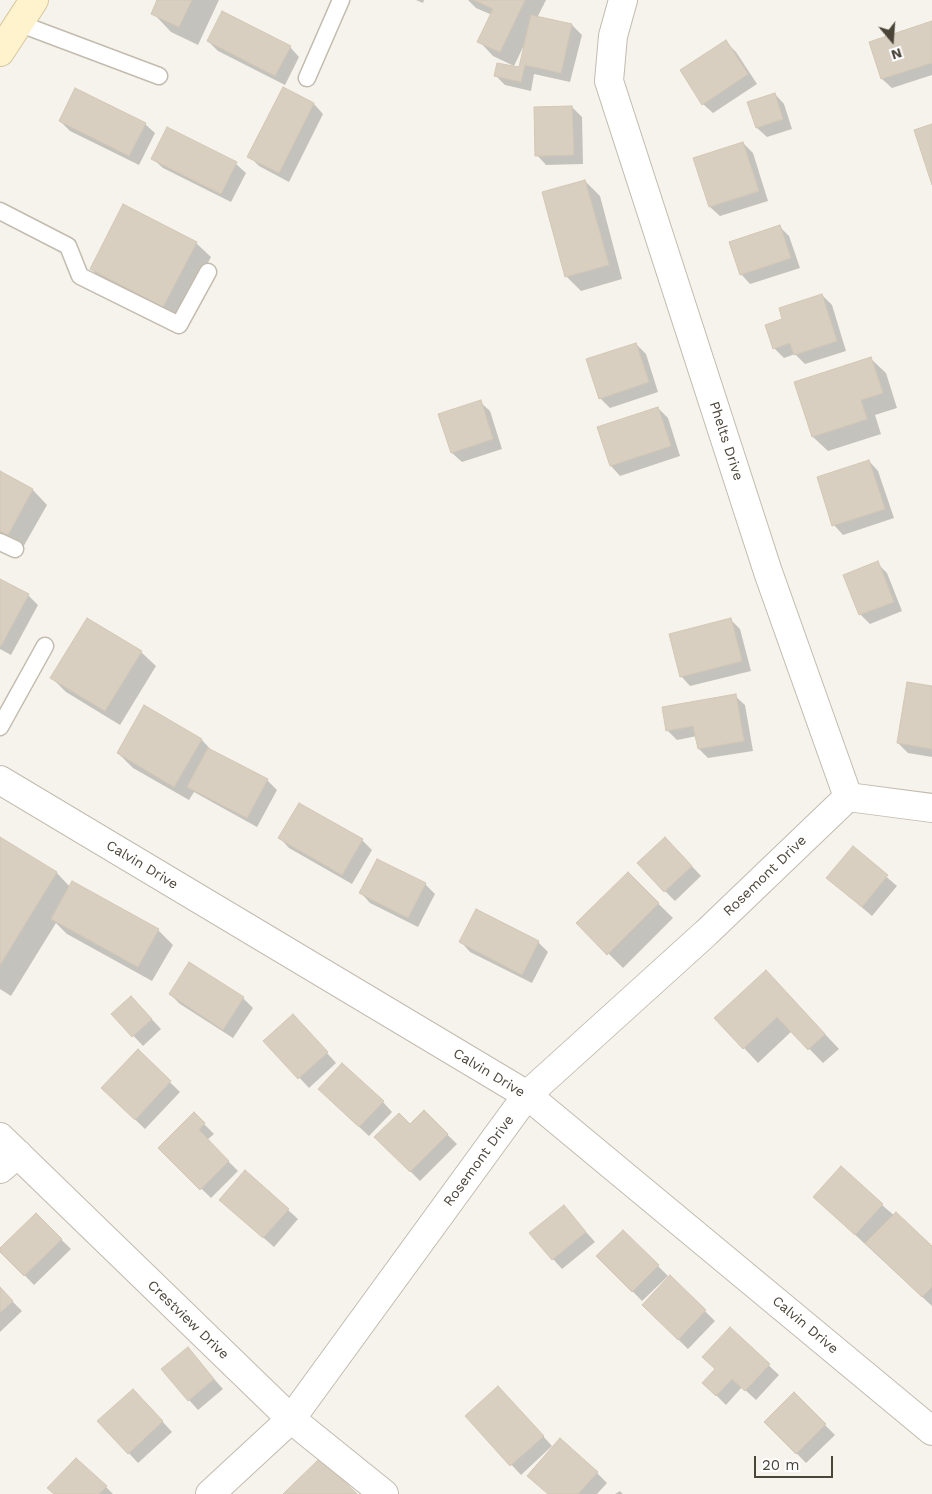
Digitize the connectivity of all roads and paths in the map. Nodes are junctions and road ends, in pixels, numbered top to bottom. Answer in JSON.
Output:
{"nodes":[{"id":1,"x":34,"y":0,"type":"edge"},
{"id":2,"x":341,"y":0,"type":"edge"},
{"id":3,"x":623,"y":0,"type":"edge"},
{"id":4,"x":18,"y":23,"type":"junction"},
{"id":5,"x":0,"y":52,"type":"edge"},
{"id":6,"x":159,"y":76,"type":"dead end"},
{"id":7,"x":307,"y":78,"type":"dead end"},
{"id":8,"x":0,"y":211,"type":"edge"},
{"id":9,"x":208,"y":272,"type":"dead end"},
{"id":10,"x":45,"y":646,"type":"dead end"},
{"id":11,"x":0,"y":727,"type":"edge"},
{"id":12,"x":0,"y":780,"type":"edge"},
{"id":13,"x":848,"y":797,"type":"junction"},
{"id":14,"x":932,"y":808,"type":"edge"},
{"id":15,"x":527,"y":1095,"type":"junction"},
{"id":16,"x":6,"y":1153,"type":"edge"},
{"id":17,"x":291,"y":1419,"type":"junction"},
{"id":18,"x":932,"y":1431,"type":"edge"},
{"id":19,"x":210,"y":1494,"type":"edge"},
{"id":20,"x":384,"y":1494,"type":"edge"}],
"edges":[{"from":1,"to":4,"type":"main road"},
{"from":2,"to":7,"type":"lane"},
{"from":3,"to":13,"type":"street","name":"Phelts Drive"},
{"from":4,"to":5,"type":"main road"},
{"from":4,"to":6,"type":"lane"},
{"from":8,"to":9,"type":"lane"},
{"from":10,"to":11,"type":"lane"},
{"from":12,"to":15,"type":"street","name":"Calvin Drive"},
{"from":13,"to":14,"type":"street"},
{"from":13,"to":15,"type":"street","name":"Rosemont Drive"},
{"from":15,"to":17,"type":"street","name":"Rosemont Drive"},
{"from":15,"to":18,"type":"street","name":"Calvin Drive"},
{"from":16,"to":17,"type":"street","name":"Crestview Drive"},
{"from":17,"to":19,"type":"street","name":"Rosemont Drive"},
{"from":17,"to":20,"type":"street","name":"Crestview Drive"}]}
